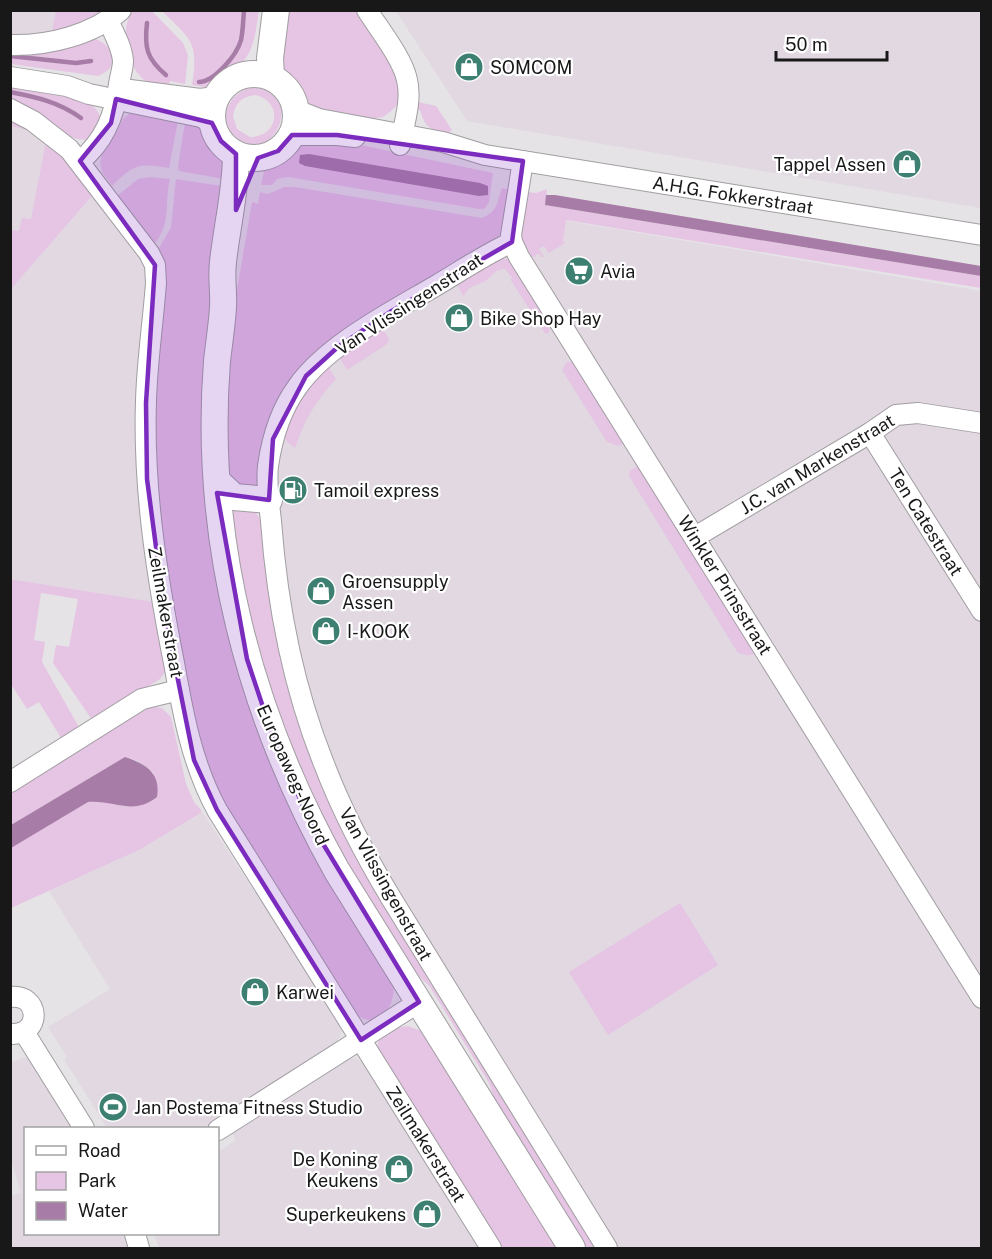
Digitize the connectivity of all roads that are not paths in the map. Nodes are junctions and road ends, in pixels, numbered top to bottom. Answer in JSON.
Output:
{"nodes":[{"id":1,"x":265,"y":10,"type":"edge"},
{"id":2,"x":276,"y":10,"type":"edge"},
{"id":3,"x":367,"y":10,"type":"edge"},
{"id":4,"x":114,"y":16,"type":"edge"},
{"id":5,"x":17,"y":45,"type":"edge"},
{"id":6,"x":260,"y":75,"type":"junction"},
{"id":7,"x":10,"y":77,"type":"edge"},
{"id":8,"x":117,"y":94,"type":"junction"},
{"id":9,"x":216,"y":97,"type":"junction"},
{"id":10,"x":10,"y":109,"type":"edge"},
{"id":11,"x":212,"y":123,"type":"junction"},
{"id":12,"x":294,"y":123,"type":"junction"},
{"id":13,"x":401,"y":140,"type":"junction"},
{"id":14,"x":247,"y":156,"type":"junction"},
{"id":15,"x":80,"y":161,"type":"junction"},
{"id":16,"x":523,"y":161,"type":"junction"},
{"id":17,"x":981,"y":235,"type":"edge"},
{"id":18,"x":512,"y":242,"type":"junction"},
{"id":19,"x":981,"y":423,"type":"edge"},
{"id":20,"x":870,"y":434,"type":"junction"},
{"id":21,"x":216,"y":481,"type":"junction"},
{"id":22,"x":269,"y":500,"type":"junction"},
{"id":23,"x":695,"y":537,"type":"junction"},
{"id":24,"x":981,"y":611,"type":"edge"},
{"id":25,"x":179,"y":690,"type":"junction"},
{"id":26,"x":10,"y":782,"type":"edge"},
{"id":27,"x":10,"y":997,"type":"edge"},
{"id":28,"x":981,"y":998,"type":"edge"},
{"id":29,"x":419,"y":1002,"type":"junction"},
{"id":30,"x":17,"y":1033,"type":"edge"},
{"id":31,"x":360,"y":1040,"type":"junction"},
{"id":32,"x":83,"y":1127,"type":"edge"},
{"id":33,"x":219,"y":1129,"type":"edge"},
{"id":34,"x":491,"y":1248,"type":"edge"},
{"id":35,"x":572,"y":1248,"type":"edge"},
{"id":36,"x":607,"y":1248,"type":"edge"}],
"edges":[{"from":1,"to":6,"type":"main road"},
{"from":2,"to":6,"type":"main road"},
{"from":3,"to":13,"type":"street"},
{"from":4,"to":5,"type":"street"},
{"from":4,"to":8,"type":"street"},
{"from":6,"to":9,"type":"main road"},
{"from":6,"to":12,"type":"main road"},
{"from":7,"to":8,"type":"street"},
{"from":8,"to":9,"type":"street"},
{"from":8,"to":11,"type":"street"},
{"from":8,"to":15,"type":"street"},
{"from":9,"to":11,"type":"main road"},
{"from":10,"to":15,"type":"street","name":"Zeilmakerstraat"},
{"from":11,"to":14,"type":"main road"},
{"from":12,"to":13,"type":"street","name":"A.H.G. Fokkerstraat"},
{"from":12,"to":14,"type":"main road"},
{"from":13,"to":16,"type":"street","name":"A.H.G. Fokkerstraat"},
{"from":14,"to":21,"type":"main road","name":"Europaweg-Noord"},
{"from":15,"to":25,"type":"street","name":"Zeilmakerstraat"},
{"from":16,"to":17,"type":"street","name":"A.H.G. Fokkerstraat"},
{"from":16,"to":18,"type":"street"},
{"from":18,"to":22,"type":"street","name":"Van Vlissingenstraat"},
{"from":18,"to":23,"type":"street","name":"Winkler Prinsstraat"},
{"from":19,"to":20,"type":"street","name":"J.C. van Markenstraat"},
{"from":20,"to":23,"type":"street","name":"J.C. van Markenstraat"},
{"from":20,"to":24,"type":"street","name":"Ten Catestraat"},
{"from":21,"to":22,"type":"main road"},
{"from":21,"to":29,"type":"main road","name":"Europaweg-Noord"},
{"from":22,"to":36,"type":"street","name":"Van Vlissingenstraat"},
{"from":23,"to":28,"type":"street","name":"Winkler Prinsstraat"},
{"from":25,"to":26,"type":"street"},
{"from":25,"to":31,"type":"street","name":"Zeilmakerstraat"},
{"from":27,"to":30,"type":"street"},
{"from":29,"to":31,"type":"street"},
{"from":29,"to":35,"type":"main road","name":"Europaweg-Noord"},
{"from":30,"to":32,"type":"street"},
{"from":31,"to":33,"type":"street"},
{"from":31,"to":34,"type":"street","name":"Zeilmakerstraat"}]}
